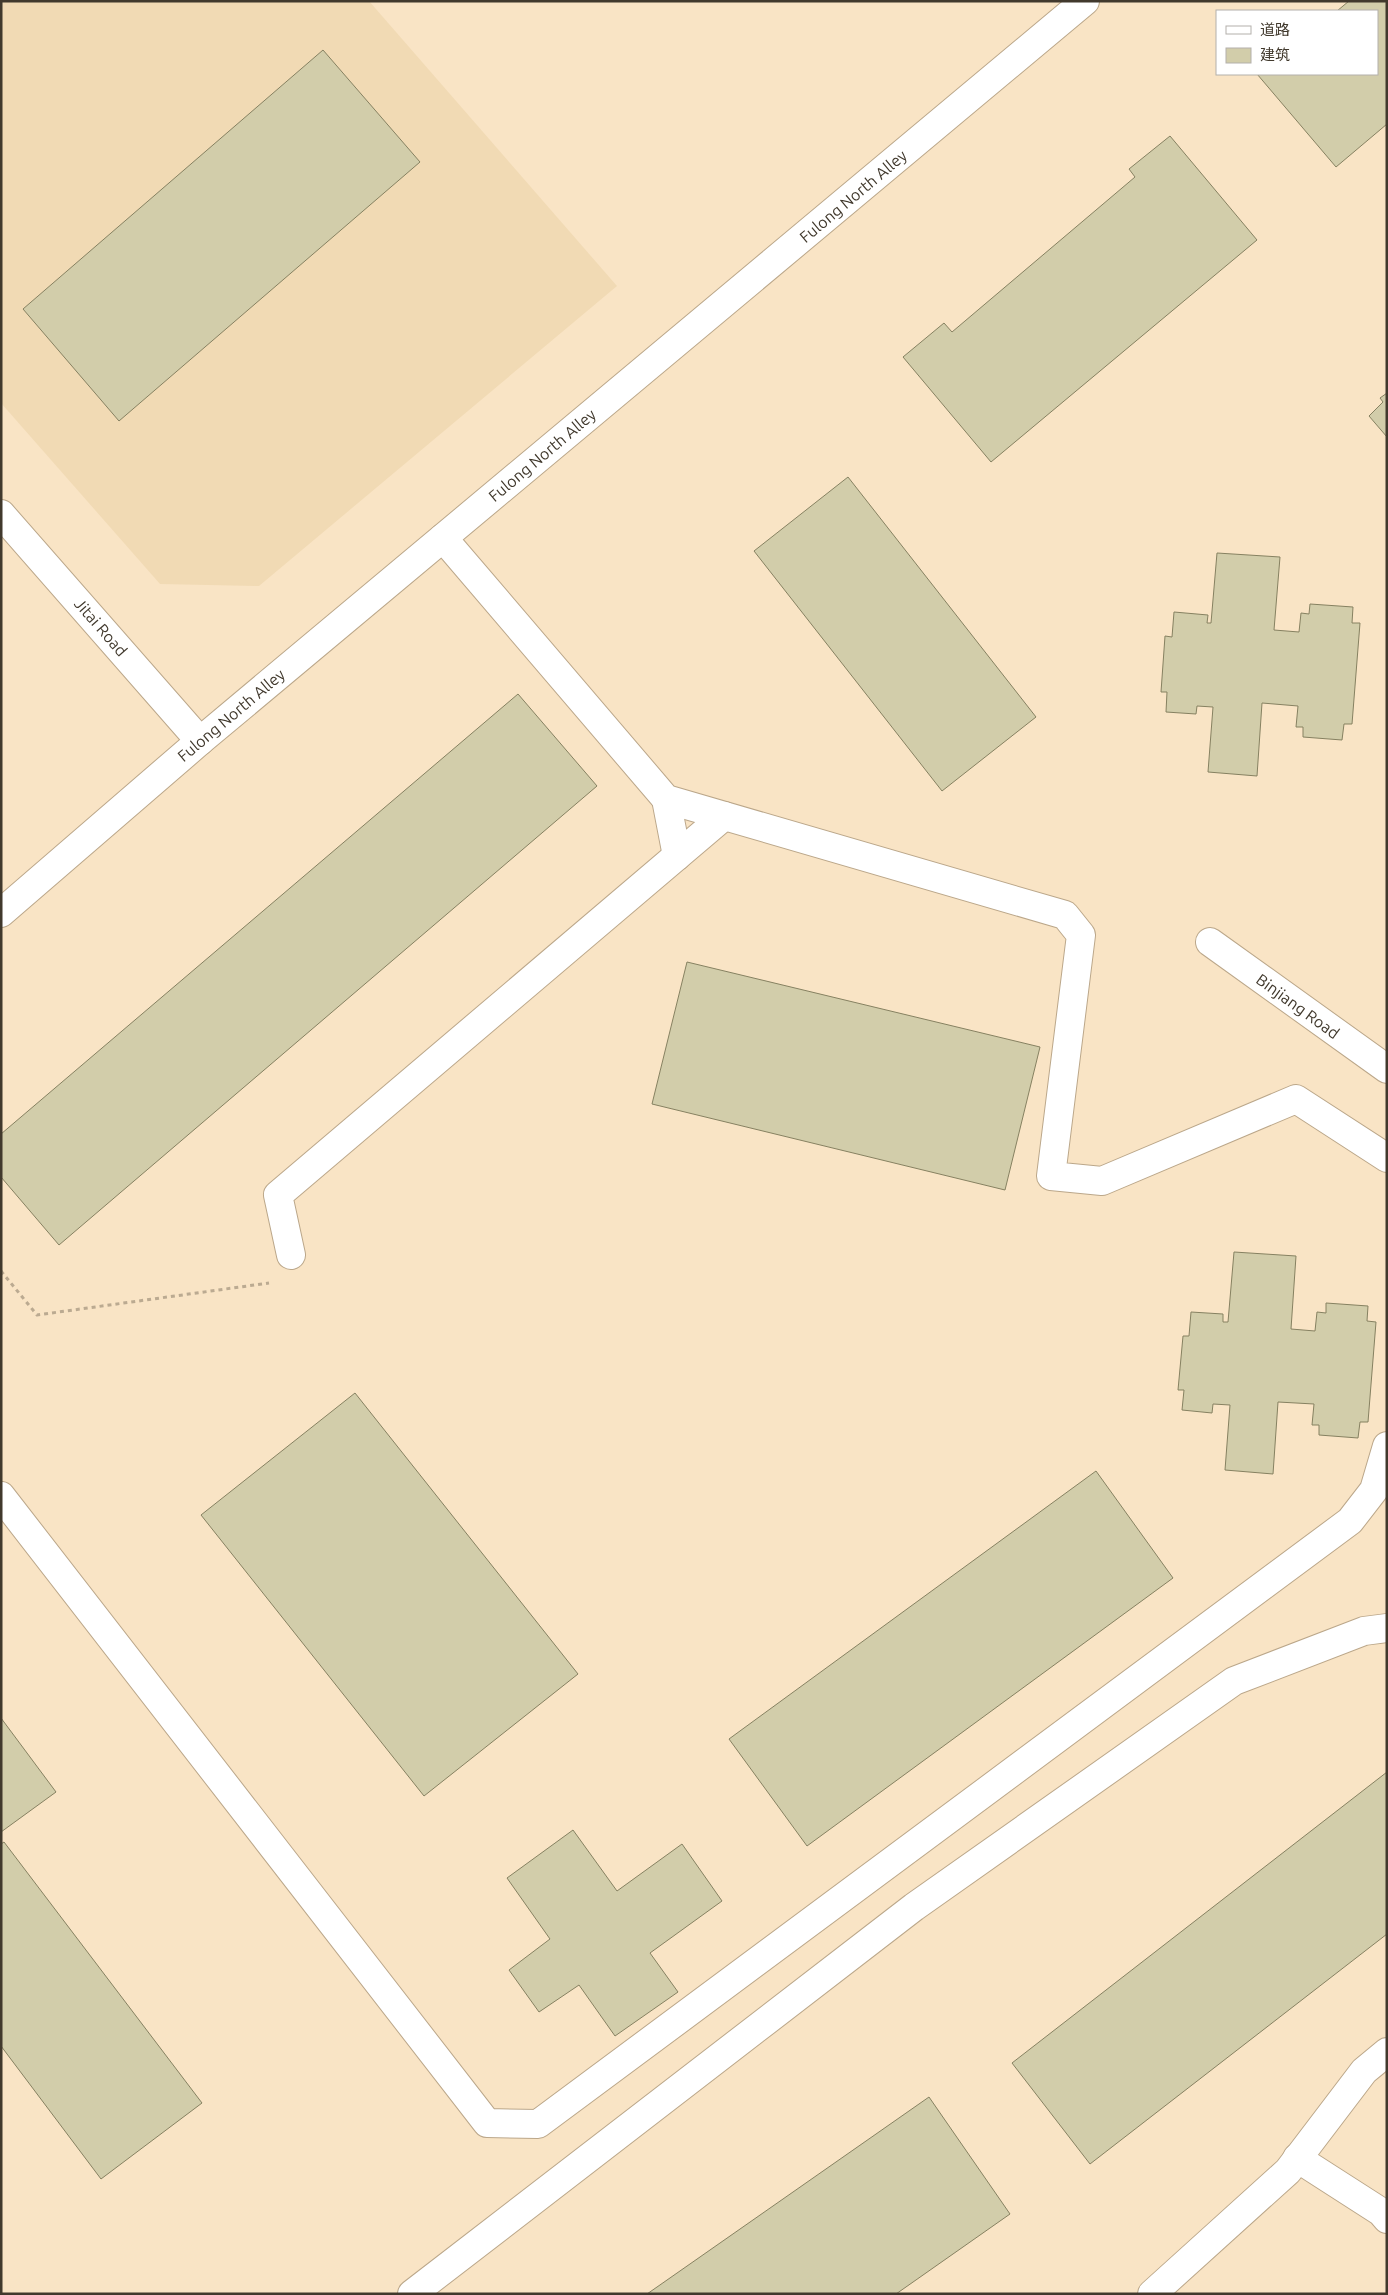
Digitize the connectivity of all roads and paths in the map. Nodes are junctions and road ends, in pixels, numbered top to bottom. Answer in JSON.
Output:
{"nodes":[{"id":1,"x":1085,"y":1,"type":"edge"},
{"id":2,"x":1,"y":514,"type":"edge"},
{"id":3,"x":443,"y":538,"type":"junction"},
{"id":4,"x":200,"y":741,"type":"junction"},
{"id":5,"x":666,"y":799,"type":"junction"},
{"id":6,"x":724,"y":816,"type":"junction"},
{"id":7,"x":677,"y":856,"type":"junction"},
{"id":8,"x":1,"y":913,"type":"edge"},
{"id":9,"x":1210,"y":942,"type":"dead end"},
{"id":10,"x":1387,"y":1069,"type":"edge"},
{"id":11,"x":1387,"y":1158,"type":"edge"},
{"id":12,"x":291,"y":1255,"type":"dead end"},
{"id":13,"x":1,"y":1271,"type":"edge"},
{"id":14,"x":270,"y":1283,"type":"dead end"},
{"id":15,"x":1387,"y":1446,"type":"edge"},
{"id":16,"x":1,"y":1496,"type":"edge"},
{"id":17,"x":1387,"y":1628,"type":"edge"},
{"id":18,"x":1387,"y":2052,"type":"edge"},
{"id":19,"x":1297,"y":2158,"type":"junction"},
{"id":20,"x":1387,"y":2220,"type":"edge"},
{"id":21,"x":412,"y":2294,"type":"edge"},
{"id":22,"x":1152,"y":2294,"type":"edge"}],
"edges":[{"from":1,"to":3,"type":"street","name":"Fulong North Alley"},
{"from":2,"to":4,"type":"street","name":"Jitai Road"},
{"from":3,"to":4,"type":"street","name":"Fulong North Alley"},
{"from":3,"to":5,"type":"street"},
{"from":4,"to":8,"type":"street","name":"Fulong North Alley"},
{"from":5,"to":6,"type":"street"},
{"from":5,"to":7,"type":"street"},
{"from":6,"to":7,"type":"street"},
{"from":6,"to":11,"type":"street"},
{"from":7,"to":12,"type":"street"},
{"from":9,"to":10,"type":"street","name":"Binjiang Road"},
{"from":13,"to":14,"type":"path"},
{"from":15,"to":16,"type":"street"},
{"from":17,"to":21,"type":"street"},
{"from":18,"to":19,"type":"street"},
{"from":19,"to":20,"type":"street"},
{"from":19,"to":22,"type":"street"}]}
